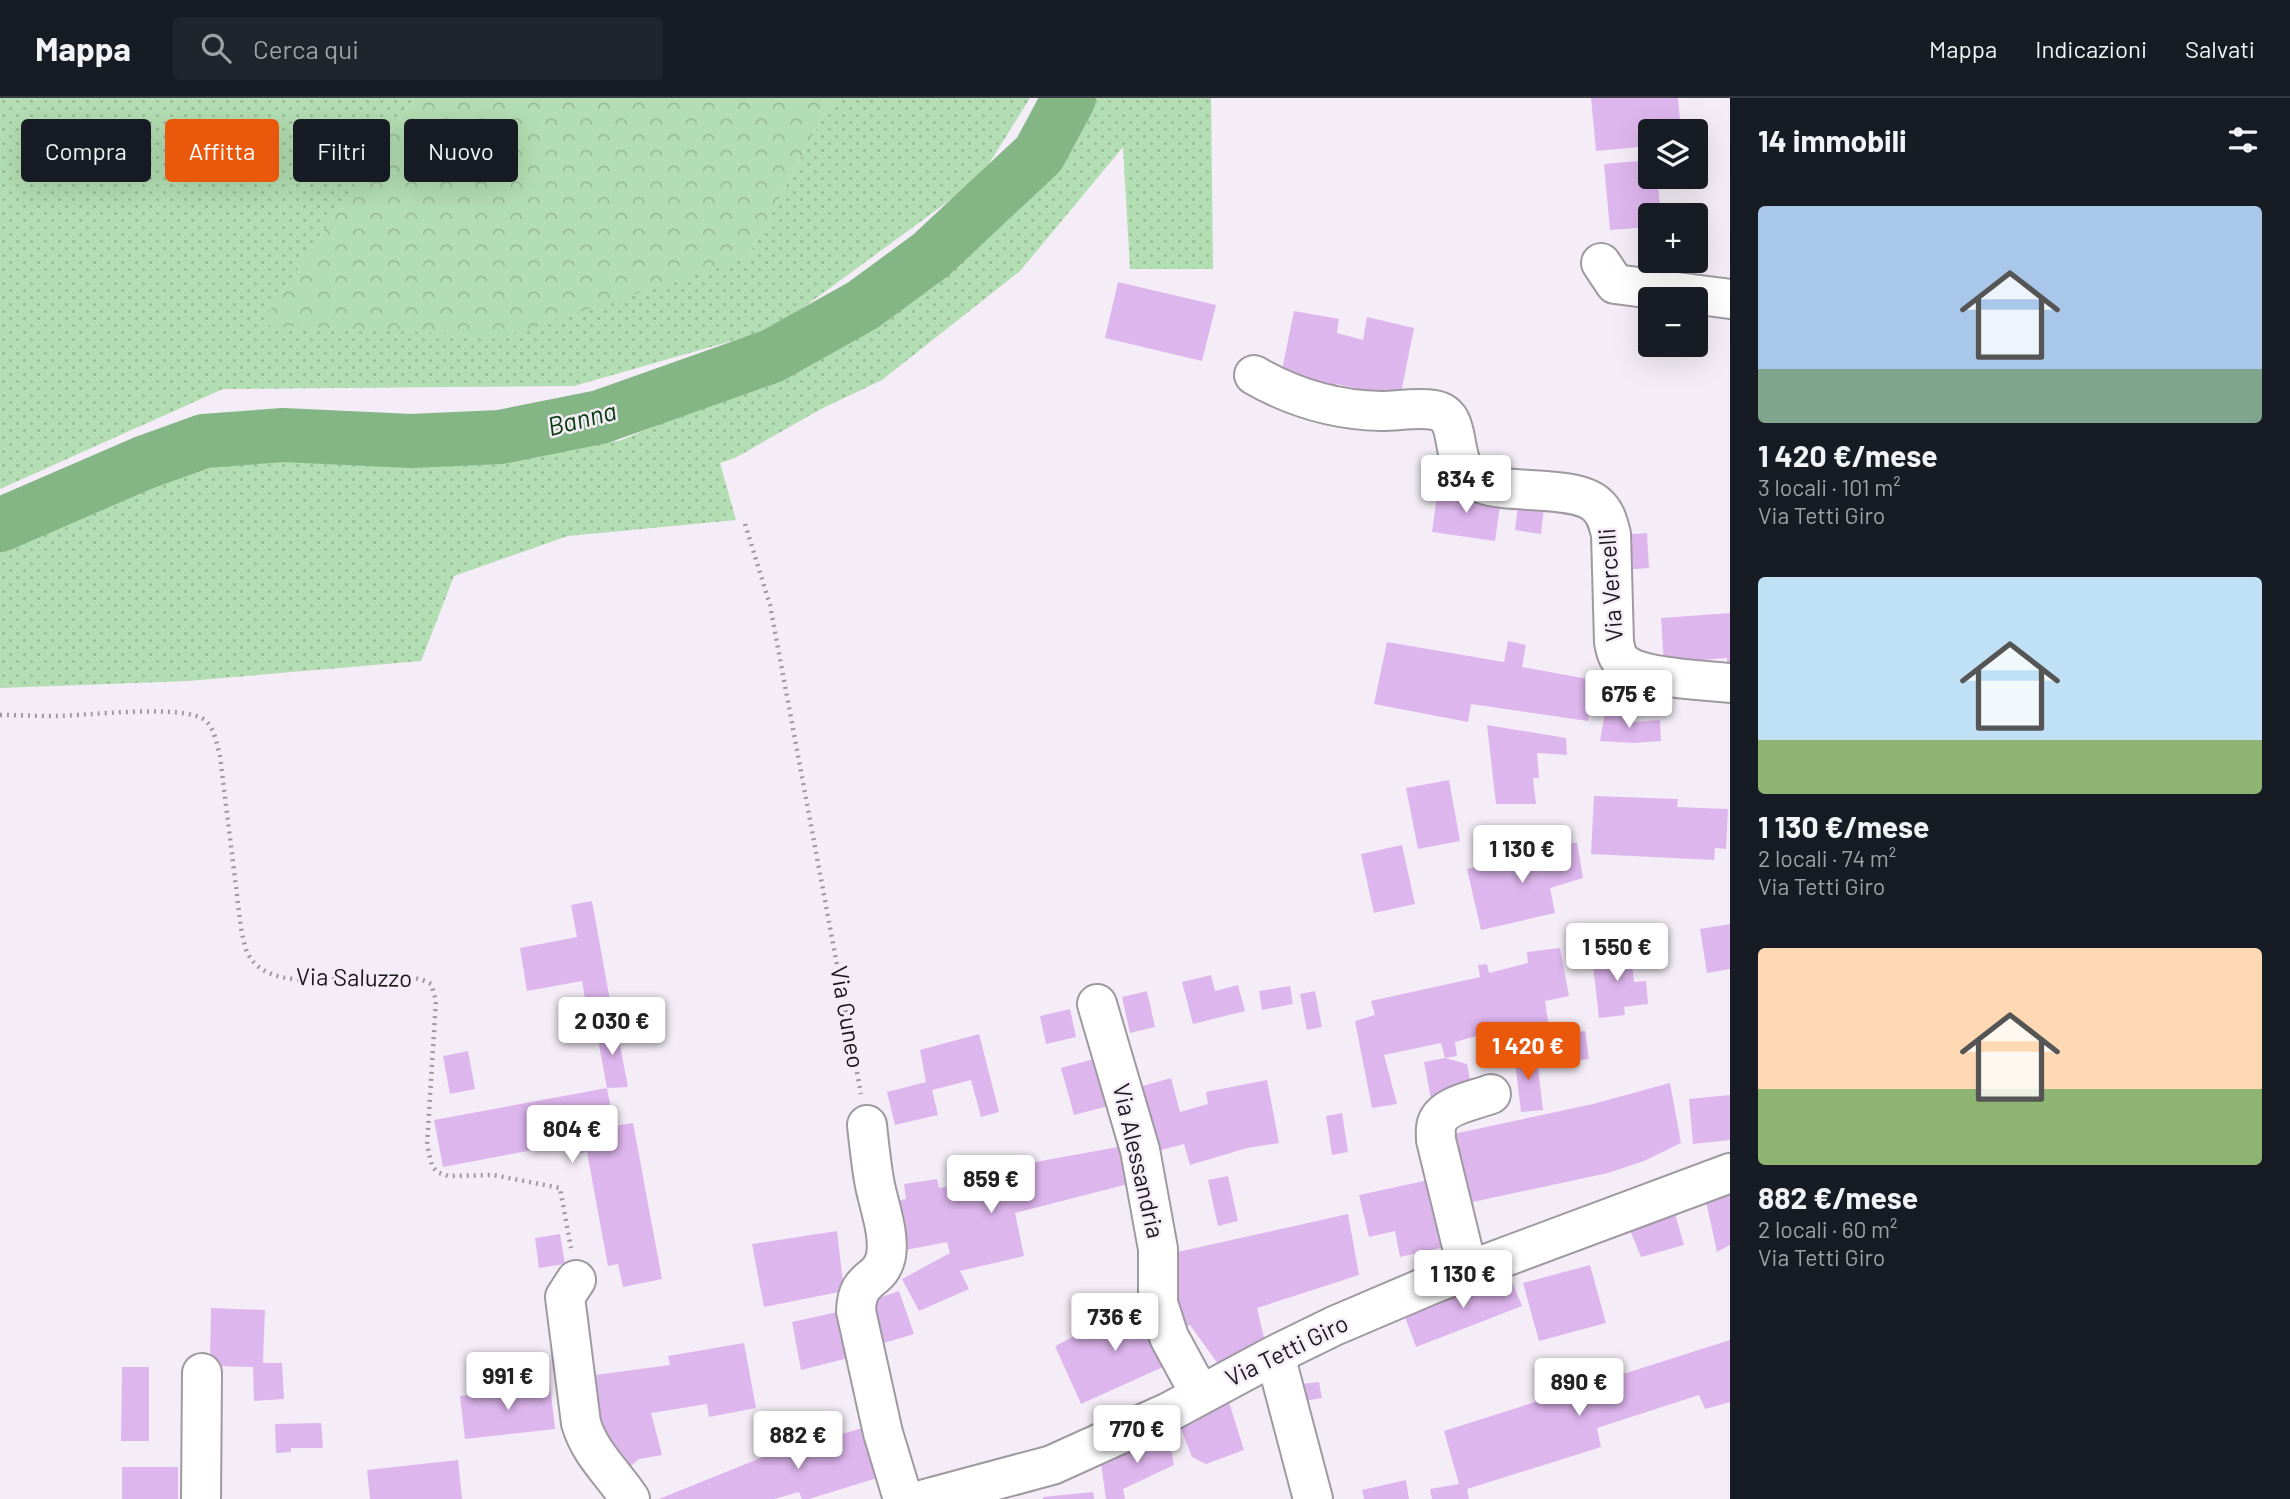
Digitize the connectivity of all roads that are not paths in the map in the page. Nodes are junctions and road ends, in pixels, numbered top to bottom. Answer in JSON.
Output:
{"nodes":[{"id":1,"x":1601,"y":263,"type":"dead end"},
{"id":2,"x":1730,"y":299,"type":"edge"},
{"id":3,"x":1254,"y":375,"type":"dead end"},
{"id":4,"x":1730,"y":683,"type":"edge"},
{"id":5,"x":1097,"y":1004,"type":"dead end"},
{"id":6,"x":1492,"y":1094,"type":"dead end"},
{"id":7,"x":867,"y":1125,"type":"road end"},
{"id":8,"x":1730,"y":1173,"type":"edge"},
{"id":9,"x":1468,"y":1271,"type":"junction"},
{"id":10,"x":576,"y":1280,"type":"road end"},
{"id":11,"x":1275,"y":1355,"type":"junction"},
{"id":12,"x":202,"y":1373,"type":"dead end"},
{"id":13,"x":1198,"y":1396,"type":"junction"},
{"id":14,"x":201,"y":1499,"type":"edge"},
{"id":15,"x":630,"y":1499,"type":"edge"},
{"id":16,"x":903,"y":1499,"type":"edge"},
{"id":17,"x":925,"y":1499,"type":"edge"},
{"id":18,"x":1313,"y":1499,"type":"edge"}],
"edges":[{"from":1,"to":2,"type":"street"},
{"from":3,"to":4,"type":"street","name":"Via Vercelli"},
{"from":5,"to":13,"type":"street","name":"Via Alessandria"},
{"from":6,"to":9,"type":"street"},
{"from":7,"to":16,"type":"street"},
{"from":8,"to":9,"type":"street","name":"Via Tetti Giro"},
{"from":9,"to":11,"type":"street","name":"Via Tetti Giro"},
{"from":10,"to":15,"type":"street"},
{"from":11,"to":13,"type":"street","name":"Via Tetti Giro"},
{"from":11,"to":18,"type":"street"},
{"from":12,"to":14,"type":"street"},
{"from":13,"to":17,"type":"street","name":"Via Tetti Giro"}]}
